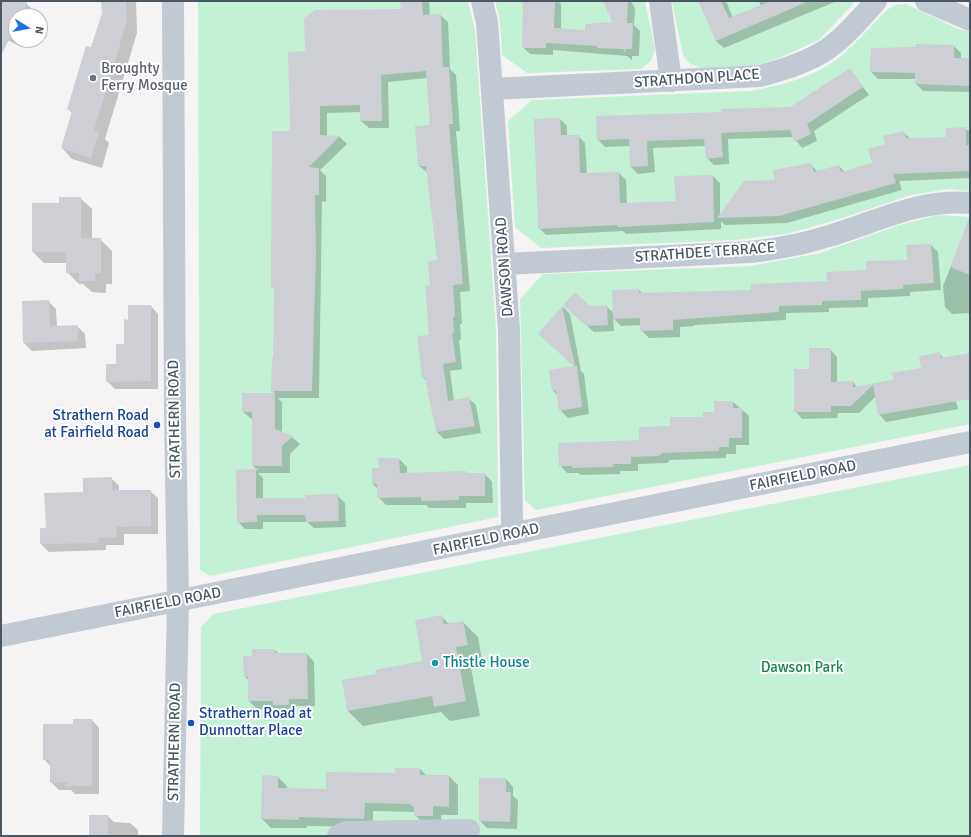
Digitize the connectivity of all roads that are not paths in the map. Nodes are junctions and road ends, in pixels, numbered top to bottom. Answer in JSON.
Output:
{"nodes":[{"id":1,"x":173,"y":1,"type":"edge"},
{"id":2,"x":482,"y":1,"type":"edge"},
{"id":3,"x":660,"y":1,"type":"edge"},
{"id":4,"x":876,"y":1,"type":"edge"},
{"id":5,"x":926,"y":1,"type":"edge"},
{"id":6,"x":970,"y":20,"type":"edge"},
{"id":7,"x":671,"y":81,"type":"junction"},
{"id":8,"x":492,"y":89,"type":"junction"},
{"id":9,"x":970,"y":203,"type":"edge"},
{"id":10,"x":505,"y":264,"type":"junction"},
{"id":11,"x":970,"y":442,"type":"edge"},
{"id":12,"x":514,"y":534,"type":"junction"},
{"id":13,"x":178,"y":601,"type":"junction"},
{"id":14,"x":1,"y":636,"type":"edge"},
{"id":15,"x":470,"y":830,"type":"dead end"},
{"id":16,"x":173,"y":836,"type":"edge"},
{"id":17,"x":338,"y":836,"type":"edge"}],
"edges":[{"from":1,"to":13,"type":"street","name":"STRATHERN ROAD"},
{"from":2,"to":8,"type":"street","name":"DAWSON ROAD"},
{"from":3,"to":7,"type":"street"},
{"from":4,"to":7,"type":"street","name":"STRATHDON PLACE"},
{"from":5,"to":6,"type":"street"},
{"from":7,"to":8,"type":"street","name":"STRATHDON PLACE"},
{"from":8,"to":10,"type":"street","name":"DAWSON ROAD"},
{"from":9,"to":10,"type":"street","name":"STRATHDEE TERRACE"},
{"from":10,"to":12,"type":"street","name":"DAWSON ROAD"},
{"from":11,"to":12,"type":"street","name":"FAIRFIELD ROAD"},
{"from":12,"to":13,"type":"street","name":"FAIRFIELD ROAD"},
{"from":13,"to":14,"type":"street","name":"FAIRFIELD ROAD"},
{"from":13,"to":16,"type":"street","name":"STRATHERN ROAD"},
{"from":15,"to":17,"type":"street"}]}
